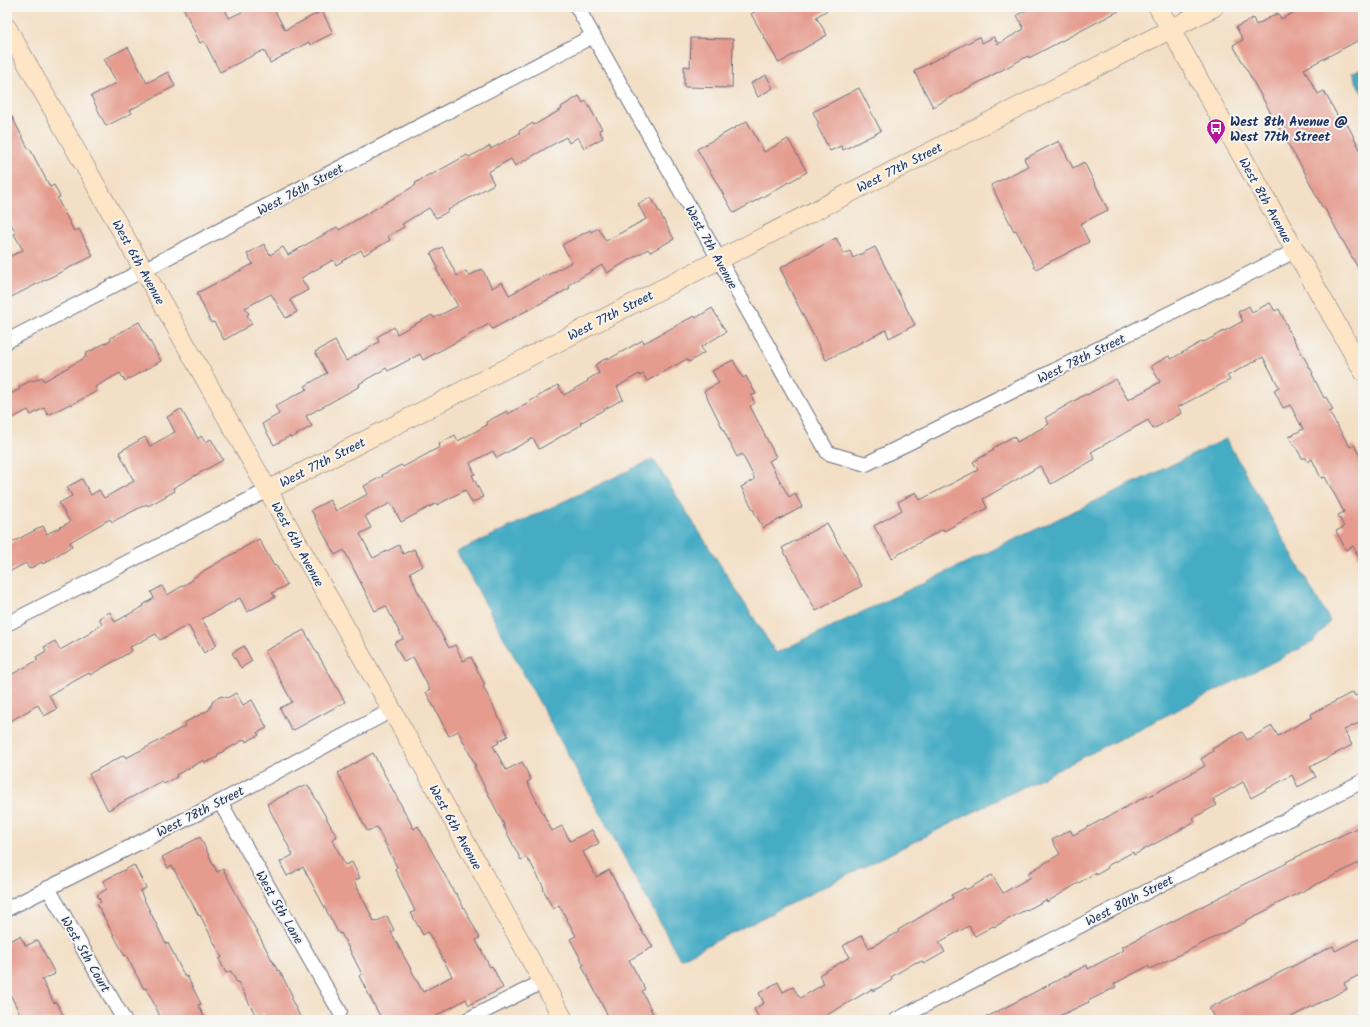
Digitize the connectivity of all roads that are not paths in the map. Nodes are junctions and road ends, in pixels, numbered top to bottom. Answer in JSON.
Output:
{"nodes":[{"id":1,"x":577,"y":7,"type":"edge"},
{"id":2,"x":1158,"y":7,"type":"edge"},
{"id":3,"x":1214,"y":7,"type":"edge"},
{"id":4,"x":7,"y":28,"type":"edge"},
{"id":5,"x":1171,"y":30,"type":"junction"},
{"id":6,"x":593,"y":36,"type":"junction"},
{"id":7,"x":1295,"y":251,"type":"junction"},
{"id":8,"x":719,"y":260,"type":"junction"},
{"id":9,"x":144,"y":271,"type":"junction"},
{"id":10,"x":7,"y":341,"type":"edge"},
{"id":11,"x":1363,"y":371,"type":"edge"},
{"id":12,"x":866,"y":464,"type":"joint"},
{"id":13,"x":268,"y":490,"type":"junction"},
{"id":14,"x":7,"y":624,"type":"edge"},
{"id":15,"x":392,"y":710,"type":"junction"},
{"id":16,"x":1363,"y":781,"type":"edge"},
{"id":17,"x":220,"y":802,"type":"junction"},
{"id":18,"x":48,"y":888,"type":"junction"},
{"id":19,"x":7,"y":908,"type":"edge"},
{"id":20,"x":542,"y":982,"type":"junction"},
{"id":21,"x":340,"y":1012,"type":"dead end"},
{"id":22,"x":124,"y":1020,"type":"edge"},
{"id":23,"x":467,"y":1020,"type":"edge"},
{"id":24,"x":564,"y":1020,"type":"edge"},
{"id":25,"x":896,"y":1020,"type":"edge"}],
"edges":[{"from":1,"to":6,"type":"street","name":"West 7th Avenue"},
{"from":2,"to":5,"type":"street","name":"West 8th Avenue"},
{"from":3,"to":5,"type":"street","name":"West 77th Street"},
{"from":4,"to":9,"type":"street","name":"West 6th Avenue"},
{"from":5,"to":7,"type":"street","name":"West 8th Avenue"},
{"from":5,"to":8,"type":"street","name":"West 77th Street"},
{"from":6,"to":8,"type":"street","name":"West 7th Avenue"},
{"from":6,"to":9,"type":"street","name":"West 76th Street"},
{"from":7,"to":11,"type":"street","name":"West 8th Avenue"},
{"from":7,"to":12,"type":"street","name":"West 78th Street"},
{"from":8,"to":12,"type":"street","name":"West 7th Avenue"},
{"from":8,"to":13,"type":"street","name":"West 77th Street"},
{"from":9,"to":10,"type":"street","name":"West 76th Street"},
{"from":9,"to":13,"type":"street","name":"West 6th Avenue"},
{"from":13,"to":14,"type":"street","name":"West 77th Street"},
{"from":13,"to":15,"type":"street","name":"West 6th Avenue"},
{"from":15,"to":17,"type":"street","name":"West 78th Street"},
{"from":15,"to":20,"type":"street","name":"West 6th Avenue"},
{"from":16,"to":25,"type":"street","name":"West 80th Street"},
{"from":17,"to":18,"type":"street","name":"West 78th Street"},
{"from":17,"to":21,"type":"street","name":"West 5th Lane"},
{"from":18,"to":19,"type":"street","name":"West 78th Street"},
{"from":18,"to":22,"type":"street","name":"West 5th Court"},
{"from":20,"to":23,"type":"street"},
{"from":20,"to":24,"type":"street","name":"West 6th Avenue"}]}
